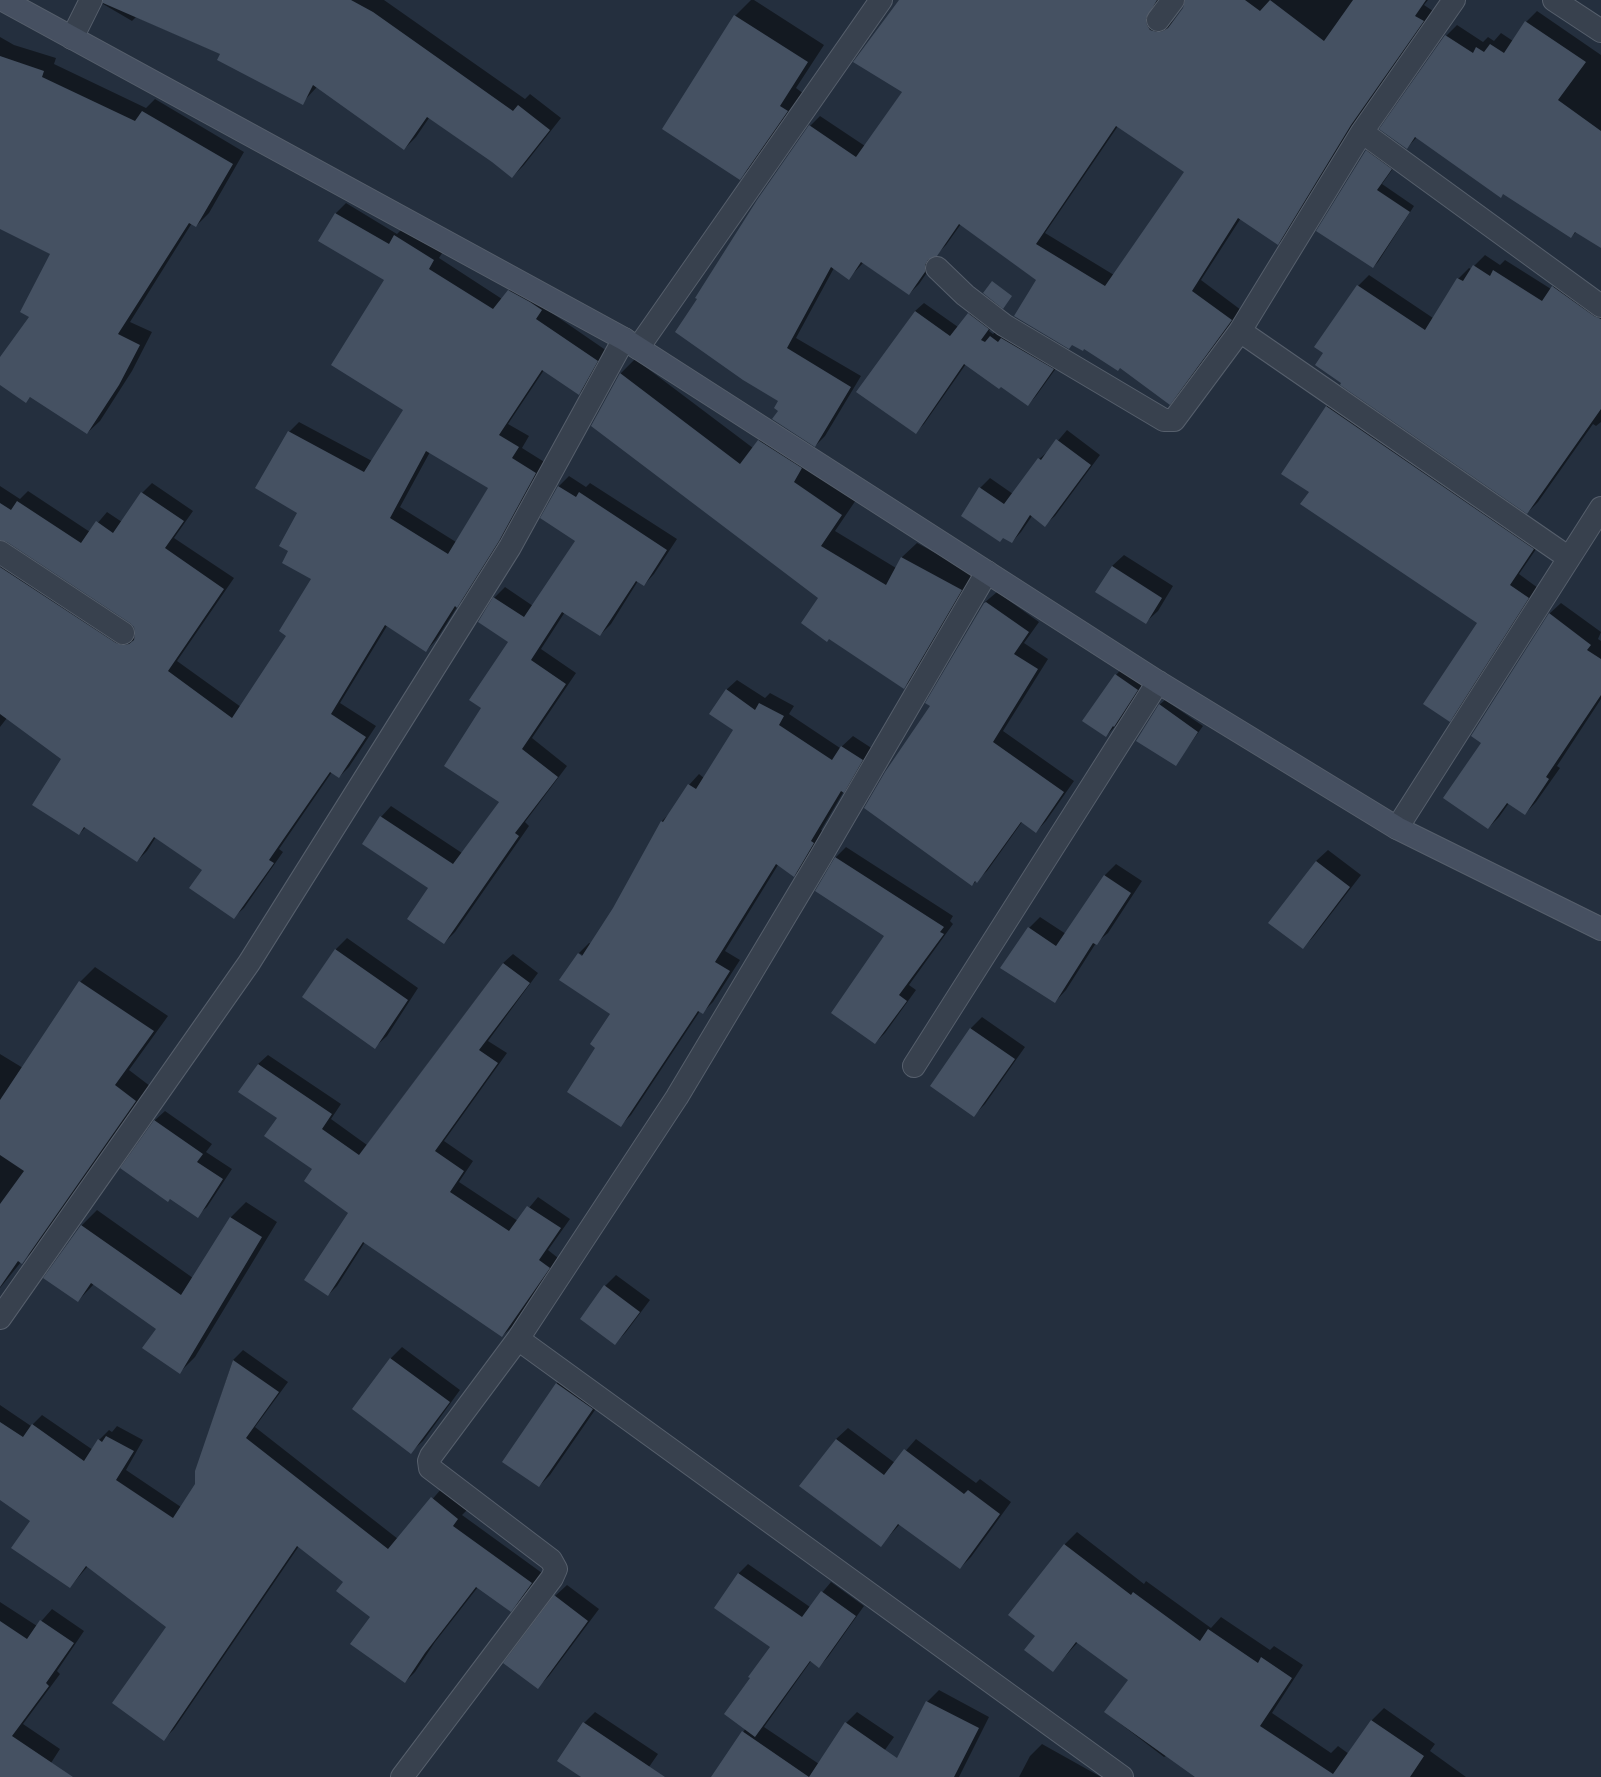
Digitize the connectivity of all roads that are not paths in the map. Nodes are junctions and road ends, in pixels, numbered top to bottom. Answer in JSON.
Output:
{"nodes":[{"id":1,"x":3,"y":0,"type":"edge"},
{"id":2,"x":91,"y":0,"type":"edge"},
{"id":3,"x":881,"y":0,"type":"edge"},
{"id":4,"x":1173,"y":0,"type":"edge"},
{"id":5,"x":1454,"y":0,"type":"edge"},
{"id":6,"x":1554,"y":0,"type":"edge"},
{"id":7,"x":1158,"y":20,"type":"dead end"},
{"id":8,"x":1601,"y":31,"type":"edge"},
{"id":9,"x":72,"y":38,"type":"junction"},
{"id":10,"x":1362,"y":132,"type":"junction"},
{"id":11,"x":937,"y":268,"type":"dead end"},
{"id":12,"x":1601,"y":306,"type":"edge"},
{"id":13,"x":1240,"y":331,"type":"junction"},
{"id":14,"x":631,"y":344,"type":"junction"},
{"id":15,"x":1601,"y":508,"type":"edge"},
{"id":16,"x":0,"y":552,"type":"edge"},
{"id":17,"x":1569,"y":558,"type":"junction"},
{"id":18,"x":987,"y":572,"type":"junction"},
{"id":19,"x":123,"y":633,"type":"dead end"},
{"id":20,"x":1158,"y":682,"type":"junction"},
{"id":21,"x":1397,"y":828,"type":"junction"},
{"id":22,"x":1601,"y":928,"type":"edge"},
{"id":23,"x":914,"y":1066,"type":"dead end"},
{"id":24,"x":0,"y":1318,"type":"edge"},
{"id":25,"x":518,"y":1339,"type":"junction"},
{"id":26,"x":402,"y":1777,"type":"edge"},
{"id":27,"x":1122,"y":1777,"type":"edge"}],
"edges":[{"from":1,"to":9,"type":"street"},
{"from":2,"to":9,"type":"street"},
{"from":3,"to":14,"type":"street"},
{"from":4,"to":7,"type":"street"},
{"from":5,"to":10,"type":"street"},
{"from":6,"to":8,"type":"street"},
{"from":9,"to":14,"type":"street"},
{"from":10,"to":12,"type":"street"},
{"from":10,"to":13,"type":"street"},
{"from":11,"to":13,"type":"street"},
{"from":13,"to":17,"type":"street"},
{"from":14,"to":18,"type":"street"},
{"from":14,"to":24,"type":"street"},
{"from":15,"to":17,"type":"street"},
{"from":16,"to":19,"type":"street"},
{"from":17,"to":21,"type":"street"},
{"from":18,"to":20,"type":"street"},
{"from":18,"to":25,"type":"street"},
{"from":20,"to":21,"type":"street"},
{"from":20,"to":23,"type":"street"},
{"from":21,"to":22,"type":"street"},
{"from":25,"to":26,"type":"street"},
{"from":25,"to":27,"type":"street"}]}
